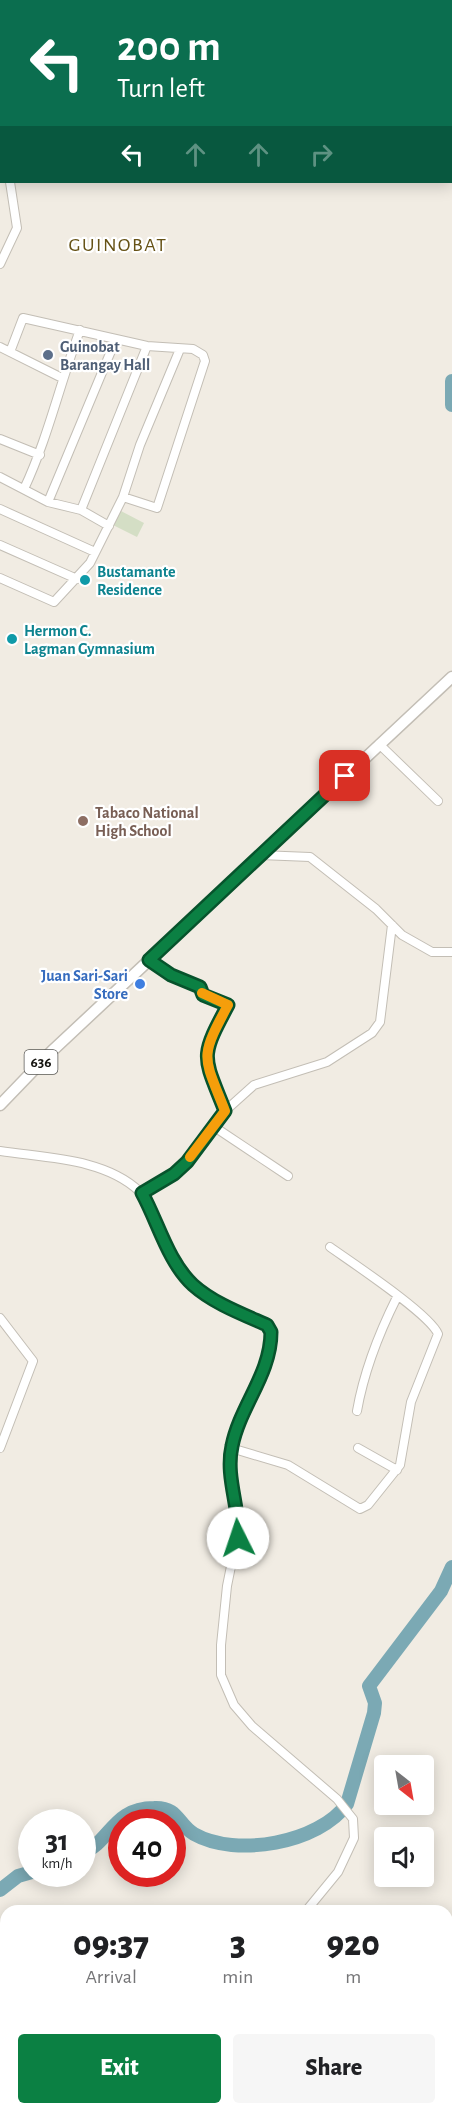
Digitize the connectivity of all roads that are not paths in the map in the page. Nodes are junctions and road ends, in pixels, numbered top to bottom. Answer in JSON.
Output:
{"nodes":[{"id":1,"x":10,"y":183,"type":"edge"},
{"id":2,"x":0,"y":264,"type":"edge"},
{"id":3,"x":80,"y":330,"type":"junction"},
{"id":4,"x":116,"y":339,"type":"junction"},
{"id":5,"x":147,"y":346,"type":"junction"},
{"id":6,"x":0,"y":347,"type":"edge"},
{"id":7,"x":180,"y":349,"type":"junction"},
{"id":8,"x":10,"y":352,"type":"junction"},
{"id":9,"x":62,"y":378,"type":"junction"},
{"id":10,"x":0,"y":439,"type":"edge"},
{"id":11,"x":40,"y":454,"type":"junction"},
{"id":12,"x":0,"y":477,"type":"edge"},
{"id":13,"x":24,"y":489,"type":"junction"},
{"id":14,"x":123,"y":497,"type":"junction"},
{"id":15,"x":48,"y":502,"type":"junction"},
{"id":16,"x":0,"y":509,"type":"edge"},
{"id":17,"x":81,"y":510,"type":"junction"},
{"id":18,"x":109,"y":526,"type":"junction"},
{"id":19,"x":0,"y":545,"type":"edge"},
{"id":20,"x":95,"y":552,"type":"junction"},
{"id":21,"x":0,"y":578,"type":"edge"},
{"id":22,"x":77,"y":579,"type":"junction"},
{"id":23,"x":452,"y":677,"type":"edge"},
{"id":24,"x":379,"y":744,"type":"junction"},
{"id":25,"x":438,"y":801,"type":"dead end"},
{"id":26,"x":261,"y":855,"type":"junction"},
{"id":27,"x":392,"y":925,"type":"junction"},
{"id":28,"x":452,"y":952,"type":"edge"},
{"id":29,"x":149,"y":960,"type":"junction"},
{"id":30,"x":0,"y":1106,"type":"edge"},
{"id":31,"x":225,"y":1111,"type":"junction"},
{"id":32,"x":213,"y":1126,"type":"junction"},
{"id":33,"x":0,"y":1151,"type":"edge"},
{"id":34,"x":288,"y":1176,"type":"dead end"},
{"id":35,"x":142,"y":1193,"type":"junction"},
{"id":36,"x":330,"y":1247,"type":"dead end"},
{"id":37,"x":397,"y":1297,"type":"junction"},
{"id":38,"x":0,"y":1318,"type":"edge"},
{"id":39,"x":357,"y":1411,"type":"dead end"},
{"id":40,"x":0,"y":1448,"type":"edge"},
{"id":41,"x":231,"y":1448,"type":"junction"},
{"id":42,"x":358,"y":1448,"type":"dead end"},
{"id":43,"x":397,"y":1470,"type":"junction"},
{"id":44,"x":311,"y":1905,"type":"edge"}],
"edges":[{"from":1,"to":2,"type":"street"},
{"from":3,"to":4,"type":"street"},
{"from":3,"to":8,"type":"street"},
{"from":3,"to":9,"type":"street"},
{"from":4,"to":5,"type":"street"},
{"from":4,"to":15,"type":"street"},
{"from":5,"to":7,"type":"street"},
{"from":5,"to":17,"type":"street"},
{"from":6,"to":8,"type":"street"},
{"from":7,"to":14,"type":"street"},
{"from":7,"to":14,"type":"street"},
{"from":8,"to":9,"type":"street"},
{"from":9,"to":11,"type":"street"},
{"from":10,"to":11,"type":"street"},
{"from":11,"to":13,"type":"street"},
{"from":12,"to":13,"type":"street"},
{"from":13,"to":15,"type":"street"},
{"from":14,"to":18,"type":"street"},
{"from":15,"to":17,"type":"street"},
{"from":16,"to":20,"type":"street"},
{"from":17,"to":18,"type":"street"},
{"from":18,"to":20,"type":"street"},
{"from":19,"to":22,"type":"street"},
{"from":20,"to":22,"type":"street"},
{"from":21,"to":22,"type":"street"},
{"from":23,"to":24,"type":"main road","number":"636"},
{"from":24,"to":25,"type":"street"},
{"from":24,"to":26,"type":"main road","number":"636"},
{"from":26,"to":27,"type":"street"},
{"from":26,"to":29,"type":"main road","number":"636"},
{"from":27,"to":28,"type":"street"},
{"from":27,"to":31,"type":"street"},
{"from":29,"to":30,"type":"main road","number":"636"},
{"from":29,"to":31,"type":"street"},
{"from":31,"to":32,"type":"street"},
{"from":32,"to":34,"type":"street"},
{"from":32,"to":35,"type":"street"},
{"from":33,"to":35,"type":"street"},
{"from":35,"to":41,"type":"street"},
{"from":36,"to":37,"type":"street"},
{"from":37,"to":39,"type":"street"},
{"from":37,"to":43,"type":"street"},
{"from":38,"to":40,"type":"street"},
{"from":41,"to":43,"type":"street"},
{"from":41,"to":44,"type":"street"},
{"from":42,"to":43,"type":"street"}]}
